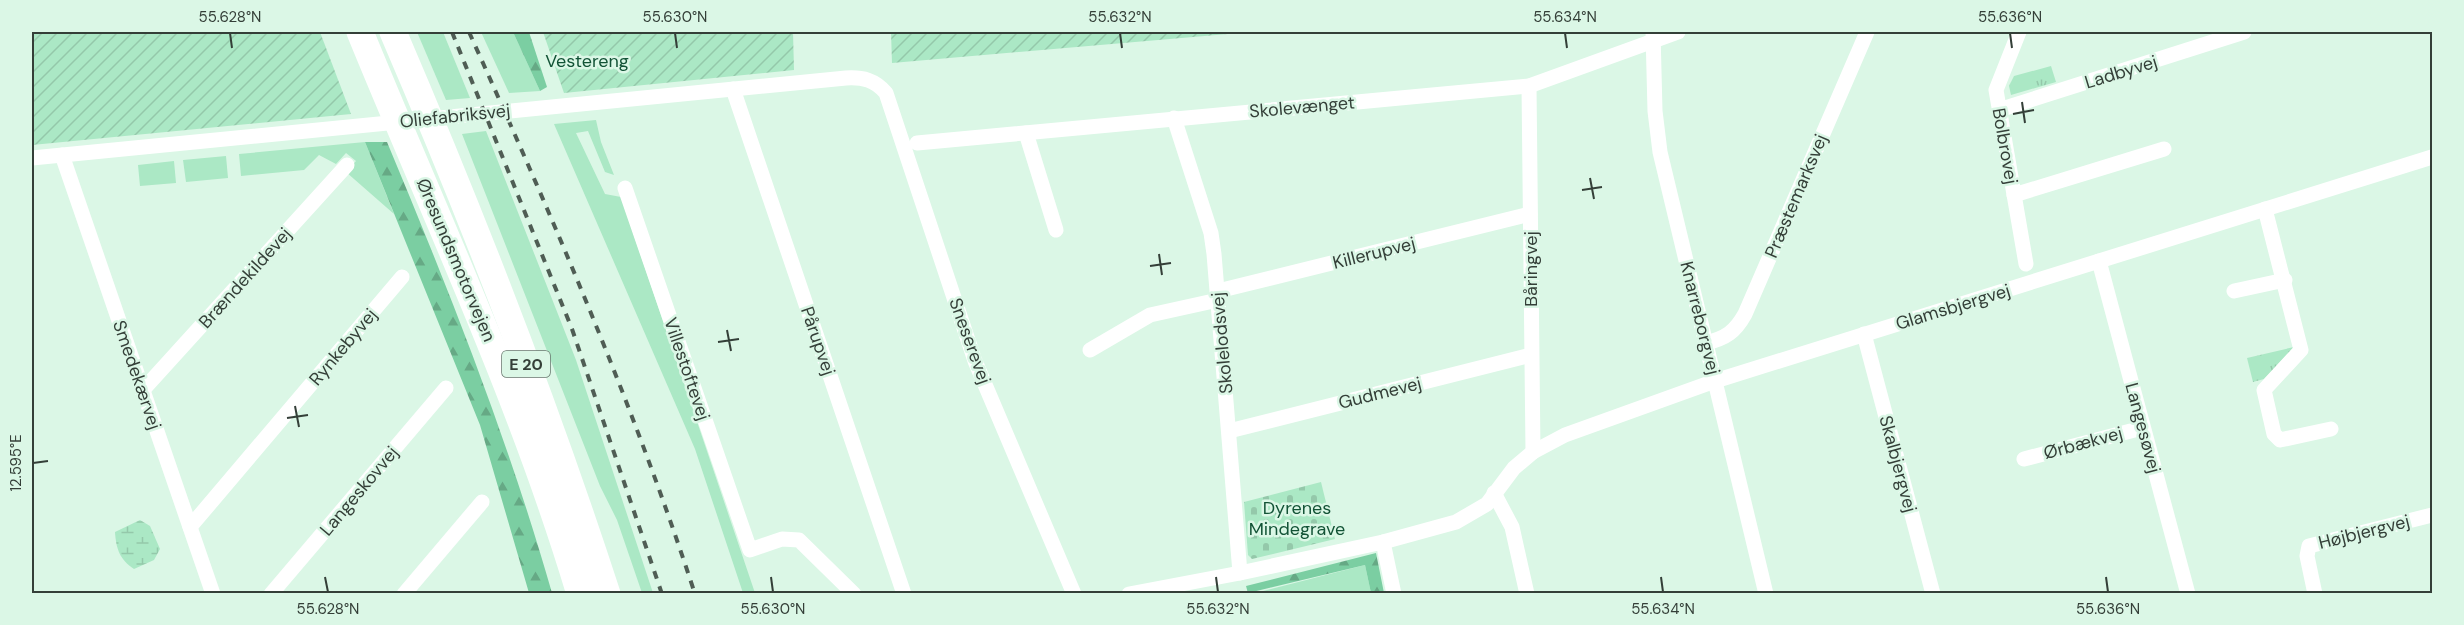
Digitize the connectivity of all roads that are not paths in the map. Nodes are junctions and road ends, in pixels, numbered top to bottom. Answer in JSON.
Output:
{"nodes":[{"id":1,"x":360,"y":32,"type":"edge"},
{"id":2,"x":393,"y":32,"type":"edge"},
{"id":3,"x":1678,"y":32,"type":"edge"},
{"id":4,"x":1867,"y":32,"type":"edge"},
{"id":5,"x":2019,"y":32,"type":"edge"},
{"id":6,"x":2244,"y":32,"type":"edge"},
{"id":7,"x":1653,"y":36,"type":"edge"},
{"id":8,"x":878,"y":84,"type":"joint"},
{"id":9,"x":1529,"y":86,"type":"junction"},
{"id":10,"x":733,"y":89,"type":"junction"},
{"id":11,"x":384,"y":92,"type":"junction"},
{"id":12,"x":1999,"y":110,"type":"junction"},
{"id":13,"x":1174,"y":118,"type":"junction"},
{"id":14,"x":1026,"y":133,"type":"junction"},
{"id":15,"x":917,"y":143,"type":"dead end"},
{"id":16,"x":2164,"y":148,"type":"dead end"},
{"id":17,"x":62,"y":155,"type":"junction"},
{"id":18,"x":2433,"y":157,"type":"edge"},
{"id":19,"x":32,"y":158,"type":"edge"},
{"id":20,"x":450,"y":163,"type":"junction"},
{"id":21,"x":347,"y":165,"type":"dead end"},
{"id":22,"x":625,"y":188,"type":"dead end"},
{"id":23,"x":2014,"y":195,"type":"junction"},
{"id":24,"x":2265,"y":209,"type":"junction"},
{"id":25,"x":1530,"y":214,"type":"junction"},
{"id":26,"x":1056,"y":230,"type":"dead end"},
{"id":27,"x":2100,"y":261,"type":"junction"},
{"id":28,"x":2026,"y":264,"type":"dead end"},
{"id":29,"x":402,"y":277,"type":"dead end"},
{"id":30,"x":2285,"y":280,"type":"junction"},
{"id":31,"x":2234,"y":291,"type":"dead end"},
{"id":32,"x":1218,"y":296,"type":"junction"},
{"id":33,"x":1864,"y":334,"type":"junction"},
{"id":34,"x":1706,"y":343,"type":"junction"},
{"id":35,"x":1090,"y":350,"type":"dead end"},
{"id":36,"x":1531,"y":355,"type":"junction"},
{"id":37,"x":1715,"y":381,"type":"junction"},
{"id":38,"x":446,"y":388,"type":"dead end"},
{"id":39,"x":142,"y":391,"type":"junction"},
{"id":40,"x":2142,"y":428,"type":"junction"},
{"id":41,"x":2331,"y":429,"type":"dead end"},
{"id":42,"x":1229,"y":431,"type":"junction"},
{"id":43,"x":1533,"y":452,"type":"junction"},
{"id":44,"x":2024,"y":459,"type":"dead end"},
{"id":45,"x":1494,"y":493,"type":"junction"},
{"id":46,"x":482,"y":502,"type":"dead end"},
{"id":47,"x":2433,"y":515,"type":"edge"},
{"id":48,"x":190,"y":527,"type":"junction"},
{"id":49,"x":1383,"y":542,"type":"junction"},
{"id":50,"x":1240,"y":573,"type":"junction"},
{"id":51,"x":407,"y":592,"type":"edge"},
{"id":52,"x":2182,"y":592,"type":"edge"},
{"id":53,"x":213,"y":594,"type":"edge"},
{"id":54,"x":271,"y":594,"type":"edge"},
{"id":55,"x":563,"y":594,"type":"edge"},
{"id":56,"x":580,"y":594,"type":"edge"},
{"id":57,"x":607,"y":594,"type":"edge"},
{"id":58,"x":626,"y":594,"type":"edge"},
{"id":59,"x":854,"y":594,"type":"edge"},
{"id":60,"x":904,"y":594,"type":"edge"},
{"id":61,"x":1074,"y":594,"type":"edge"},
{"id":62,"x":1128,"y":594,"type":"edge"},
{"id":63,"x":1394,"y":594,"type":"edge"},
{"id":64,"x":1527,"y":594,"type":"edge"},
{"id":65,"x":1766,"y":594,"type":"edge"},
{"id":66,"x":1933,"y":594,"type":"edge"},
{"id":67,"x":2315,"y":594,"type":"edge"}],
"edges":[{"from":1,"to":11,"type":"highway","name":"Øresundsmotorvejen","number":"E 20"},
{"from":2,"to":20,"type":"highway","name":"Øresundsmotorvejen","number":"E 20"},
{"from":3,"to":7,"type":"street","name":"Skolevænget"},
{"from":4,"to":34,"type":"street","name":"Præstemarksvej"},
{"from":5,"to":12,"type":"street","name":"Bolbrovej"},
{"from":6,"to":12,"type":"street","name":"Ladbyvej"},
{"from":7,"to":9,"type":"street","name":"Skolevænget"},
{"from":7,"to":34,"type":"street","name":"Knarreborgvej"},
{"from":8,"to":10,"type":"street","name":"Oliefabriksvej"},
{"from":8,"to":61,"type":"street","name":"Sneserevej"},
{"from":9,"to":13,"type":"street","name":"Skolevænget"},
{"from":9,"to":25,"type":"street","name":"Båringvej"},
{"from":10,"to":17,"type":"street","name":"Oliefabriksvej"},
{"from":10,"to":60,"type":"street","name":"Pårupvej"},
{"from":11,"to":55,"type":"highway"},
{"from":11,"to":56,"type":"highway","name":"Øresundsmotorvejen","number":"E 20"},
{"from":12,"to":23,"type":"street","name":"Bolbrovej"},
{"from":13,"to":14,"type":"street","name":"Skolevænget"},
{"from":13,"to":32,"type":"street","name":"Skolelodsvej"},
{"from":14,"to":15,"type":"street","name":"Skolevænget"},
{"from":14,"to":26,"type":"street"},
{"from":16,"to":23,"type":"street"},
{"from":17,"to":19,"type":"street","name":"Oliefabriksvej"},
{"from":17,"to":39,"type":"street","name":"Smedekærvej"},
{"from":18,"to":24,"type":"street","name":"Glamsbjergvej"},
{"from":20,"to":57,"type":"highway","name":"Øresundsmotorvejen","number":"E 20"},
{"from":20,"to":58,"type":"highway"},
{"from":21,"to":39,"type":"street","name":"Brændekildevej"},
{"from":22,"to":59,"type":"street","name":"Villestoftevej"},
{"from":23,"to":28,"type":"street","name":"Bolbrovej"},
{"from":24,"to":27,"type":"street","name":"Glamsbjergvej"},
{"from":24,"to":30,"type":"street"},
{"from":25,"to":32,"type":"street","name":"Killerupvej"},
{"from":25,"to":36,"type":"street","name":"Båringvej"},
{"from":27,"to":33,"type":"street","name":"Glamsbjergvej"},
{"from":27,"to":40,"type":"street","name":"Langesøvej"},
{"from":29,"to":48,"type":"street","name":"Rynkebyvej"},
{"from":30,"to":31,"type":"street"},
{"from":30,"to":41,"type":"street"},
{"from":32,"to":35,"type":"street","name":"Killerupvej"},
{"from":32,"to":42,"type":"street","name":"Skolelodsvej"},
{"from":33,"to":37,"type":"street","name":"Glamsbjergvej"},
{"from":33,"to":66,"type":"street","name":"Skalbjergvej"},
{"from":34,"to":37,"type":"street","name":"Knarreborgvej"},
{"from":36,"to":42,"type":"street","name":"Gudmevej"},
{"from":36,"to":43,"type":"street","name":"Båringvej"},
{"from":37,"to":43,"type":"street","name":"Glamsbjergvej"},
{"from":37,"to":65,"type":"street","name":"Knarreborgvej"},
{"from":38,"to":54,"type":"street","name":"Langeskovvej"},
{"from":39,"to":48,"type":"street","name":"Smedekærvej"},
{"from":40,"to":44,"type":"street","name":"Ørbækvej"},
{"from":40,"to":52,"type":"street","name":"Langesøvej"},
{"from":42,"to":50,"type":"street","name":"Skolelodsvej"},
{"from":43,"to":45,"type":"street","name":"Glamsbjergvej"},
{"from":45,"to":49,"type":"street","name":"Glamsbjergvej"},
{"from":45,"to":64,"type":"street"},
{"from":46,"to":51,"type":"street"},
{"from":47,"to":67,"type":"street","name":"Højbjergvej"},
{"from":48,"to":53,"type":"street","name":"Smedekærvej"},
{"from":49,"to":50,"type":"street","name":"Glamsbjergvej"},
{"from":49,"to":63,"type":"street"},
{"from":50,"to":62,"type":"street","name":"Glamsbjergvej"}]}
